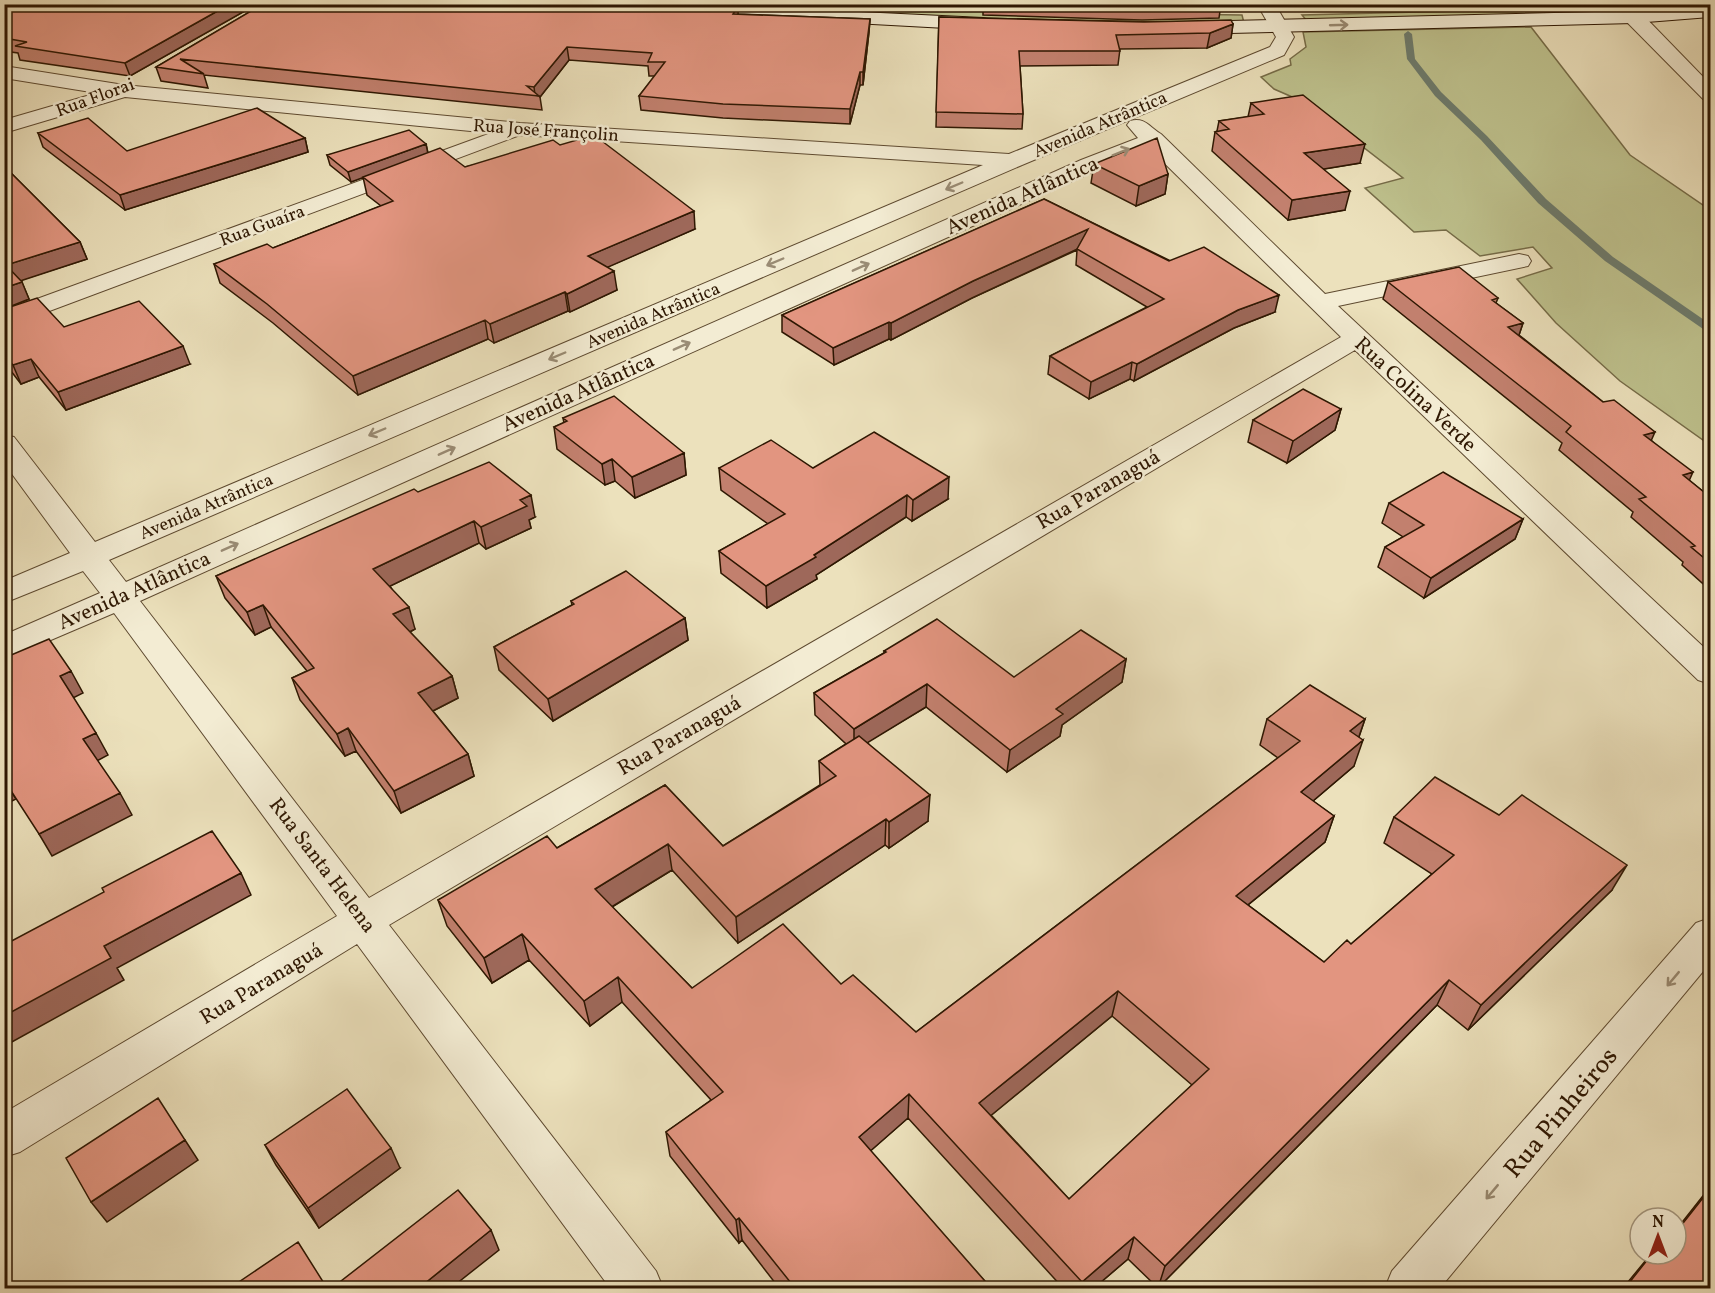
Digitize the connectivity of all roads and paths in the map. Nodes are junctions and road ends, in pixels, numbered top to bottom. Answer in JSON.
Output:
{"nodes":[{"id":1,"x":1267,"y":6,"type":"edge"},
{"id":2,"x":1291,"y":7,"type":"dead end"},
{"id":3,"x":1245,"y":8,"type":"dead end"},
{"id":4,"x":780,"y":9,"type":"edge"},
{"id":5,"x":679,"y":10,"type":"edge"},
{"id":6,"x":1626,"y":10,"type":"edge"},
{"id":7,"x":1710,"y":11,"type":"edge"},
{"id":8,"x":1005,"y":25,"type":"edge"},
{"id":9,"x":1281,"y":26,"type":"junction"},
{"id":10,"x":1173,"y":28,"type":"edge"},
{"id":11,"x":4,"y":72,"type":"edge"},
{"id":12,"x":154,"y":74,"type":"edge"},
{"id":13,"x":124,"y":91,"type":"junction"},
{"id":14,"x":1710,"y":95,"type":"edge"},
{"id":15,"x":1124,"y":114,"type":"junction"},
{"id":16,"x":4,"y":127,"type":"edge"},
{"id":17,"x":520,"y":129,"type":"junction"},
{"id":18,"x":1153,"y":139,"type":"junction"},
{"id":19,"x":1014,"y":160,"type":"junction"},
{"id":20,"x":1089,"y":165,"type":"junction"},
{"id":21,"x":1519,"y":261,"type":"dead end"},
{"id":22,"x":1321,"y":302,"type":"junction"},
{"id":23,"x":4,"y":320,"type":"edge"},
{"id":24,"x":1357,"y":338,"type":"junction"},
{"id":25,"x":4,"y":443,"type":"edge"},
{"id":26,"x":90,"y":555,"type":"junction"},
{"id":27,"x":4,"y":593,"type":"edge"},
{"id":28,"x":121,"y":596,"type":"junction"},
{"id":29,"x":4,"y":649,"type":"edge"},
{"id":30,"x":1710,"y":672,"type":"edge"},
{"id":31,"x":364,"y":920,"type":"junction"},
{"id":32,"x":1710,"y":935,"type":"edge"},
{"id":33,"x":4,"y":1137,"type":"edge"},
{"id":34,"x":639,"y":1288,"type":"edge"},
{"id":35,"x":1409,"y":1288,"type":"edge"}],
"edges":[{"from":1,"to":2,"type":"street"},
{"from":1,"to":3,"type":"street"},
{"from":1,"to":9,"type":"street"},
{"from":4,"to":5,"type":"street"},
{"from":4,"to":8,"type":"street"},
{"from":6,"to":7,"type":"street"},
{"from":9,"to":6,"type":"street","one_way":true},
{"from":6,"to":14,"type":"street"},
{"from":9,"to":10,"type":"street"},
{"from":9,"to":15,"type":"street","name":"Avenida Atrântica"},
{"from":11,"to":13,"type":"street","name":"Rua José Françolin"},
{"from":12,"to":13,"type":"street","name":"Rua Florai"},
{"from":13,"to":16,"type":"street","name":"Rua Florai"},
{"from":13,"to":17,"type":"street","name":"Rua José Françolin"},
{"from":15,"to":18,"type":"street","name":"Rua Colina Verde"},
{"from":15,"to":19,"type":"street","name":"Avenida Atrântica"},
{"from":17,"to":19,"type":"street","name":"Rua José Françolin"},
{"from":17,"to":23,"type":"street","name":"Rua Guaíra"},
{"from":20,"to":18,"type":"street","name":"Avenida Atlântica","one_way":true},
{"from":18,"to":22,"type":"street","name":"Rua Colina Verde"},
{"from":19,"to":20,"type":"street","name":"Rua José Françolin"},
{"from":19,"to":26,"type":"street","name":"Avenida Atrântica","one_way":true},
{"from":28,"to":20,"type":"street","name":"Avenida Atlântica","one_way":true},
{"from":21,"to":22,"type":"street"},
{"from":22,"to":24,"type":"street","name":"Rua Colina Verde"},
{"from":24,"to":30,"type":"street","name":"Rua Colina Verde"},
{"from":24,"to":31,"type":"street","name":"Rua Paranaguá"},
{"from":25,"to":26,"type":"street","name":"Rua Santa Helena"},
{"from":26,"to":27,"type":"street","name":"Avenida Atrântica"},
{"from":26,"to":28,"type":"street","name":"Rua Santa Helena"},
{"from":28,"to":29,"type":"street","name":"Avenida Atlântica"},
{"from":28,"to":31,"type":"street","name":"Rua Santa Helena"},
{"from":31,"to":33,"type":"street","name":"Rua Paranaguá"},
{"from":31,"to":34,"type":"street","name":"Rua Santa Helena"},
{"from":32,"to":35,"type":"street","name":"Rua Pinheiros","one_way":true}]}
